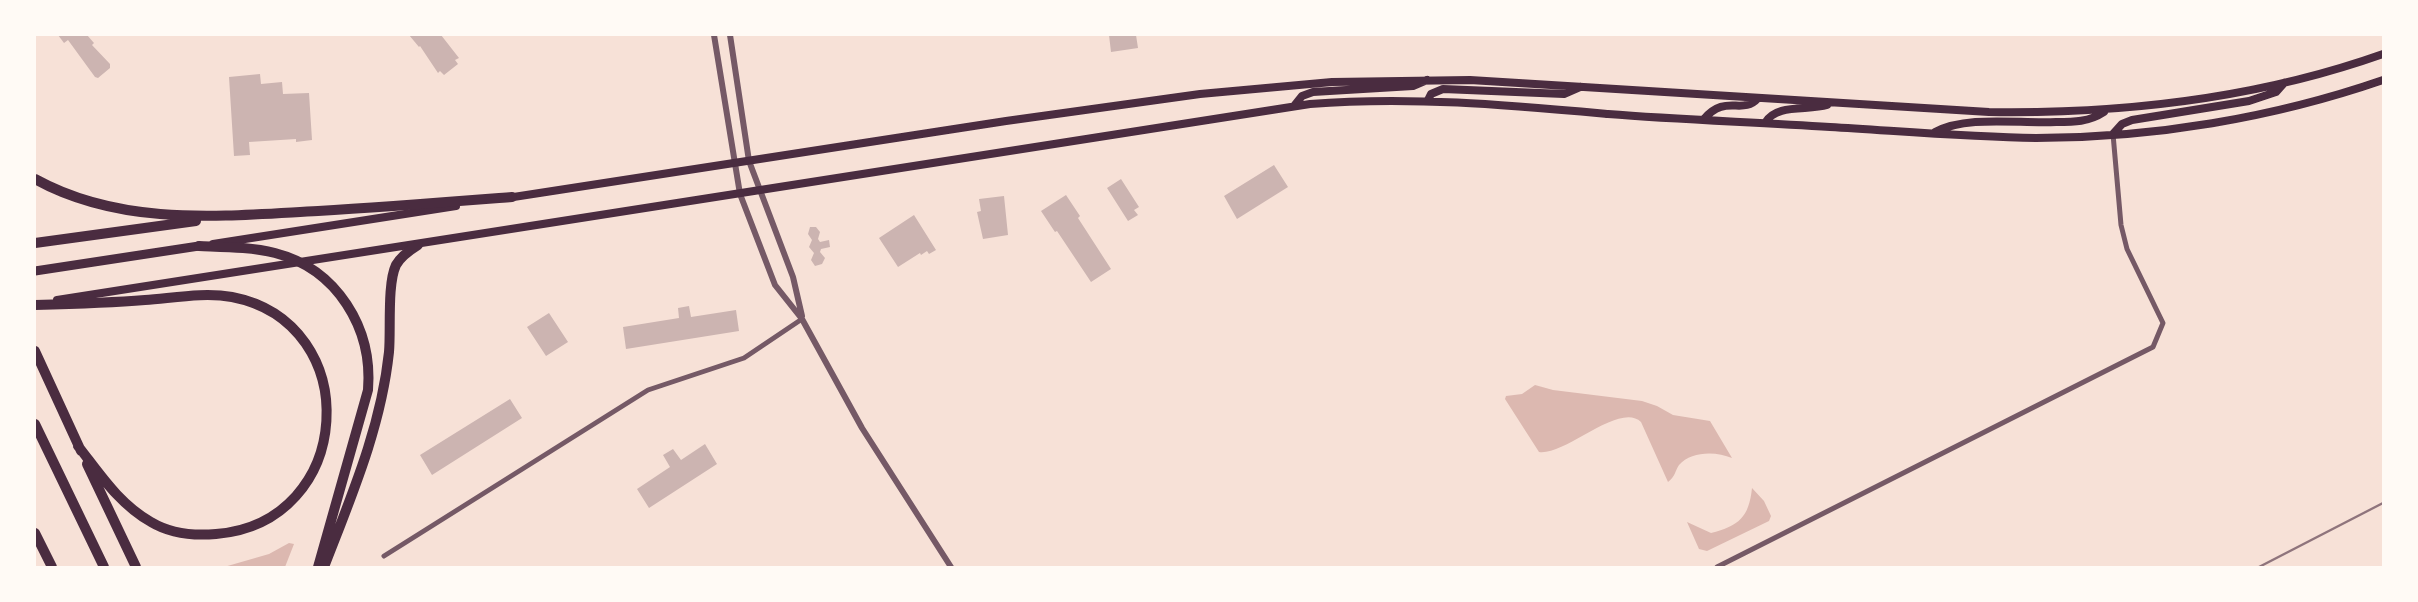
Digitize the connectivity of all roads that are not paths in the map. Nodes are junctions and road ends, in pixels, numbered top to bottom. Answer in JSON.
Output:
{"nodes":[{"id":1,"x":714,"y":35,"type":"edge"},
{"id":2,"x":730,"y":35,"type":"edge"},
{"id":3,"x":2383,"y":54,"type":"edge"},
{"id":4,"x":1428,"y":79,"type":"junction"},
{"id":5,"x":2383,"y":80,"type":"edge"},
{"id":6,"x":2285,"y":83,"type":"junction"},
{"id":7,"x":1580,"y":87,"type":"junction"},
{"id":8,"x":1758,"y":98,"type":"junction"},
{"id":9,"x":1428,"y":100,"type":"junction"},
{"id":10,"x":1833,"y":103,"type":"junction"},
{"id":11,"x":1294,"y":106,"type":"junction"},
{"id":12,"x":2105,"y":111,"type":"junction"},
{"id":13,"x":1704,"y":120,"type":"junction"},
{"id":14,"x":1765,"y":123,"type":"junction"},
{"id":15,"x":1933,"y":133,"type":"junction"},
{"id":16,"x":2113,"y":134,"type":"junction"},
{"id":17,"x":749,"y":161,"type":"junction"},
{"id":18,"x":734,"y":163,"type":"junction"},
{"id":19,"x":35,"y":179,"type":"edge"},
{"id":20,"x":759,"y":191,"type":"junction"},
{"id":21,"x":740,"y":194,"type":"junction"},
{"id":22,"x":512,"y":197,"type":"junction"},
{"id":23,"x":237,"y":216,"type":"junction"},
{"id":24,"x":35,"y":243,"type":"edge"},
{"id":25,"x":418,"y":245,"type":"junction"},
{"id":26,"x":199,"y":246,"type":"junction"},
{"id":27,"x":300,"y":263,"type":"junction"},
{"id":28,"x":35,"y":271,"type":"edge"},
{"id":29,"x":35,"y":305,"type":"edge"},
{"id":30,"x":802,"y":320,"type":"junction"},
{"id":31,"x":35,"y":351,"type":"edge"},
{"id":32,"x":35,"y":424,"type":"edge"},
{"id":33,"x":78,"y":446,"type":"junction"},
{"id":34,"x":35,"y":533,"type":"edge"},
{"id":35,"x":384,"y":556,"type":"dead end"},
{"id":36,"x":52,"y":567,"type":"edge"},
{"id":37,"x":104,"y":567,"type":"edge"},
{"id":38,"x":136,"y":567,"type":"edge"},
{"id":39,"x":318,"y":567,"type":"edge"},
{"id":40,"x":324,"y":567,"type":"edge"},
{"id":41,"x":951,"y":567,"type":"edge"},
{"id":42,"x":1717,"y":567,"type":"edge"}],
"edges":[{"from":1,"to":18,"type":"street"},
{"from":2,"to":17,"type":"street"},
{"from":3,"to":6,"type":"main road"},
{"from":4,"to":7,"type":"main road"},
{"from":4,"to":11,"type":"main road"},
{"from":4,"to":17,"type":"main road"},
{"from":5,"to":16,"type":"main road"},
{"from":6,"to":12,"type":"main road"},
{"from":6,"to":16,"type":"main road"},
{"from":7,"to":8,"type":"main road"},
{"from":7,"to":9,"type":"main road"},
{"from":8,"to":10,"type":"main road"},
{"from":8,"to":13,"type":"main road"},
{"from":9,"to":11,"type":"main road"},
{"from":9,"to":13,"type":"main road"},
{"from":10,"to":12,"type":"main road"},
{"from":10,"to":14,"type":"main road"},
{"from":11,"to":20,"type":"main road"},
{"from":12,"to":15,"type":"main road"},
{"from":13,"to":14,"type":"main road"},
{"from":14,"to":15,"type":"main road"},
{"from":15,"to":16,"type":"main road"},
{"from":16,"to":42,"type":"street"},
{"from":17,"to":18,"type":"main road"},
{"from":17,"to":20,"type":"street"},
{"from":18,"to":21,"type":"street"},
{"from":18,"to":22,"type":"main road"},
{"from":19,"to":23,"type":"highway"},
{"from":20,"to":21,"type":"main road"},
{"from":20,"to":30,"type":"street"},
{"from":21,"to":25,"type":"main road"},
{"from":21,"to":30,"type":"street"},
{"from":22,"to":23,"type":"highway"},
{"from":22,"to":26,"type":"main road"},
{"from":23,"to":24,"type":"highway"},
{"from":25,"to":27,"type":"main road"},
{"from":25,"to":40,"type":"highway"},
{"from":26,"to":27,"type":"highway"},
{"from":26,"to":28,"type":"highway"},
{"from":27,"to":29,"type":"main road"},
{"from":27,"to":39,"type":"highway"},
{"from":29,"to":33,"type":"highway"},
{"from":30,"to":35,"type":"street"},
{"from":30,"to":41,"type":"street"},
{"from":31,"to":33,"type":"highway"},
{"from":32,"to":37,"type":"highway"},
{"from":33,"to":38,"type":"highway"},
{"from":34,"to":36,"type":"highway"}]}
